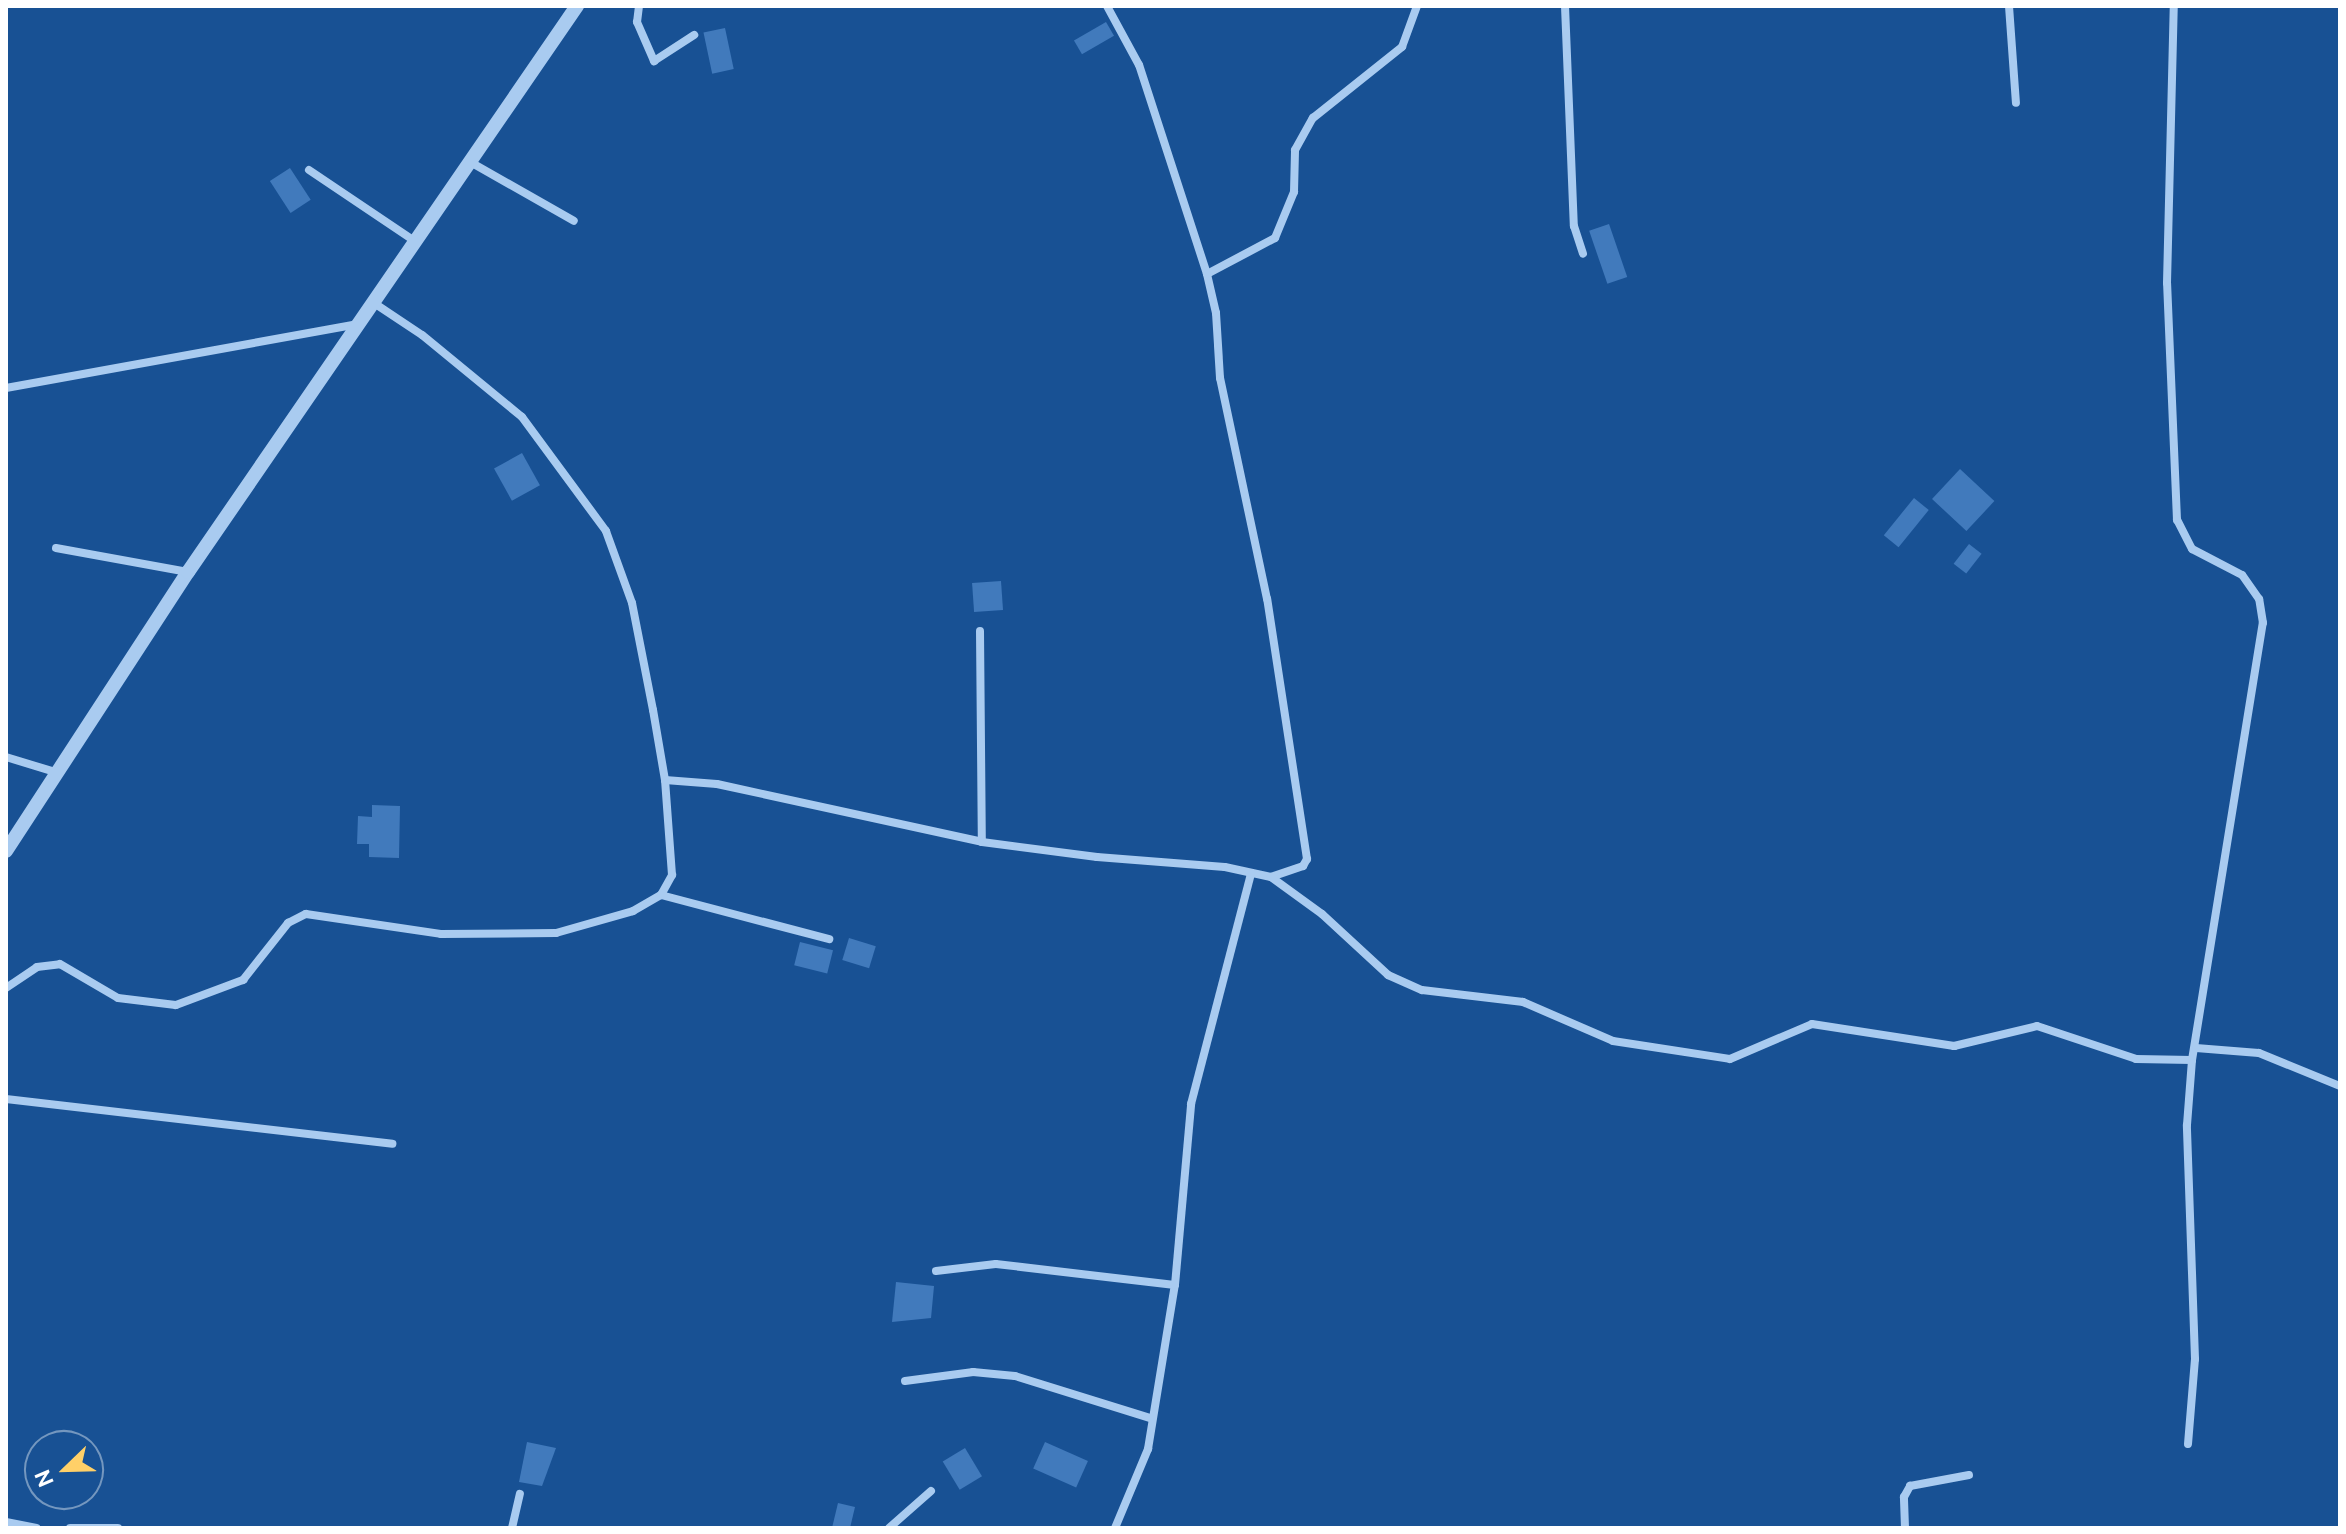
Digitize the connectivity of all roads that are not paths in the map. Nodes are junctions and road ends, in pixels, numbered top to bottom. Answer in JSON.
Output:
{"nodes":[{"id":1,"x":577,"y":6,"type":"edge"},
{"id":2,"x":639,"y":6,"type":"edge"},
{"id":3,"x":1107,"y":6,"type":"edge"},
{"id":4,"x":1417,"y":6,"type":"edge"},
{"id":5,"x":1565,"y":6,"type":"edge"},
{"id":6,"x":2009,"y":6,"type":"edge"},
{"id":7,"x":2174,"y":6,"type":"edge"},
{"id":8,"x":694,"y":35,"type":"dead end"},
{"id":9,"x":2016,"y":103,"type":"dead end"},
{"id":10,"x":472,"y":163,"type":"junction"},
{"id":11,"x":309,"y":170,"type":"dead end"},
{"id":12,"x":574,"y":221,"type":"dead end"},
{"id":13,"x":417,"y":243,"type":"junction"},
{"id":14,"x":1583,"y":254,"type":"dead end"},
{"id":15,"x":1207,"y":274,"type":"junction"},
{"id":16,"x":374,"y":303,"type":"junction"},
{"id":17,"x":363,"y":323,"type":"junction"},
{"id":18,"x":6,"y":388,"type":"edge"},
{"id":19,"x":56,"y":548,"type":"dead end"},
{"id":20,"x":188,"y":572,"type":"junction"},
{"id":21,"x":980,"y":631,"type":"dead end"},
{"id":22,"x":6,"y":757,"type":"edge"},
{"id":23,"x":55,"y":772,"type":"junction"},
{"id":24,"x":665,"y":780,"type":"junction"},
{"id":25,"x":982,"y":842,"type":"junction"},
{"id":26,"x":6,"y":851,"type":"edge"},
{"id":27,"x":1251,"y":874,"type":"junction"},
{"id":28,"x":1271,"y":877,"type":"junction"},
{"id":29,"x":661,"y":895,"type":"junction"},
{"id":30,"x":829,"y":939,"type":"dead end"},
{"id":31,"x":6,"y":988,"type":"edge"},
{"id":32,"x":2196,"y":1048,"type":"junction"},
{"id":33,"x":2192,"y":1060,"type":"junction"},
{"id":34,"x":2340,"y":1086,"type":"edge"},
{"id":35,"x":6,"y":1099,"type":"edge"},
{"id":36,"x":392,"y":1144,"type":"dead end"},
{"id":37,"x":936,"y":1271,"type":"dead end"},
{"id":38,"x":1175,"y":1285,"type":"junction"},
{"id":39,"x":905,"y":1381,"type":"dead end"},
{"id":40,"x":1150,"y":1418,"type":"junction"},
{"id":41,"x":2188,"y":1444,"type":"dead end"},
{"id":42,"x":1969,"y":1475,"type":"dead end"},
{"id":43,"x":931,"y":1491,"type":"dead end"},
{"id":44,"x":520,"y":1494,"type":"dead end"},
{"id":45,"x":6,"y":1522,"type":"edge"},
{"id":46,"x":36,"y":1528,"type":"edge"},
{"id":47,"x":70,"y":1528,"type":"edge"},
{"id":48,"x":118,"y":1528,"type":"edge"},
{"id":49,"x":512,"y":1528,"type":"edge"},
{"id":50,"x":889,"y":1528,"type":"edge"},
{"id":51,"x":1115,"y":1528,"type":"edge"},
{"id":52,"x":1905,"y":1528,"type":"edge"}],
"edges":[{"from":1,"to":10,"type":"street"},
{"from":2,"to":8,"type":"street"},
{"from":3,"to":15,"type":"street"},
{"from":4,"to":15,"type":"street"},
{"from":5,"to":14,"type":"street"},
{"from":6,"to":9,"type":"street"},
{"from":7,"to":32,"type":"street"},
{"from":10,"to":12,"type":"street"},
{"from":10,"to":13,"type":"street"},
{"from":11,"to":13,"type":"street"},
{"from":13,"to":16,"type":"street"},
{"from":15,"to":28,"type":"street"},
{"from":16,"to":17,"type":"street"},
{"from":16,"to":24,"type":"street"},
{"from":17,"to":18,"type":"street"},
{"from":17,"to":20,"type":"street"},
{"from":19,"to":20,"type":"street"},
{"from":20,"to":23,"type":"street"},
{"from":21,"to":25,"type":"street"},
{"from":22,"to":23,"type":"street"},
{"from":23,"to":26,"type":"street"},
{"from":24,"to":25,"type":"street"},
{"from":24,"to":29,"type":"street"},
{"from":25,"to":27,"type":"street"},
{"from":27,"to":28,"type":"street"},
{"from":27,"to":38,"type":"street"},
{"from":28,"to":33,"type":"street"},
{"from":29,"to":30,"type":"street"},
{"from":29,"to":31,"type":"street"},
{"from":32,"to":33,"type":"street"},
{"from":32,"to":34,"type":"street"},
{"from":33,"to":41,"type":"street"},
{"from":35,"to":36,"type":"street"},
{"from":37,"to":38,"type":"street"},
{"from":38,"to":40,"type":"street"},
{"from":39,"to":40,"type":"street"},
{"from":40,"to":51,"type":"street"},
{"from":42,"to":52,"type":"street"},
{"from":43,"to":50,"type":"street"},
{"from":44,"to":49,"type":"street"},
{"from":45,"to":46,"type":"street"},
{"from":47,"to":48,"type":"street"}]}
